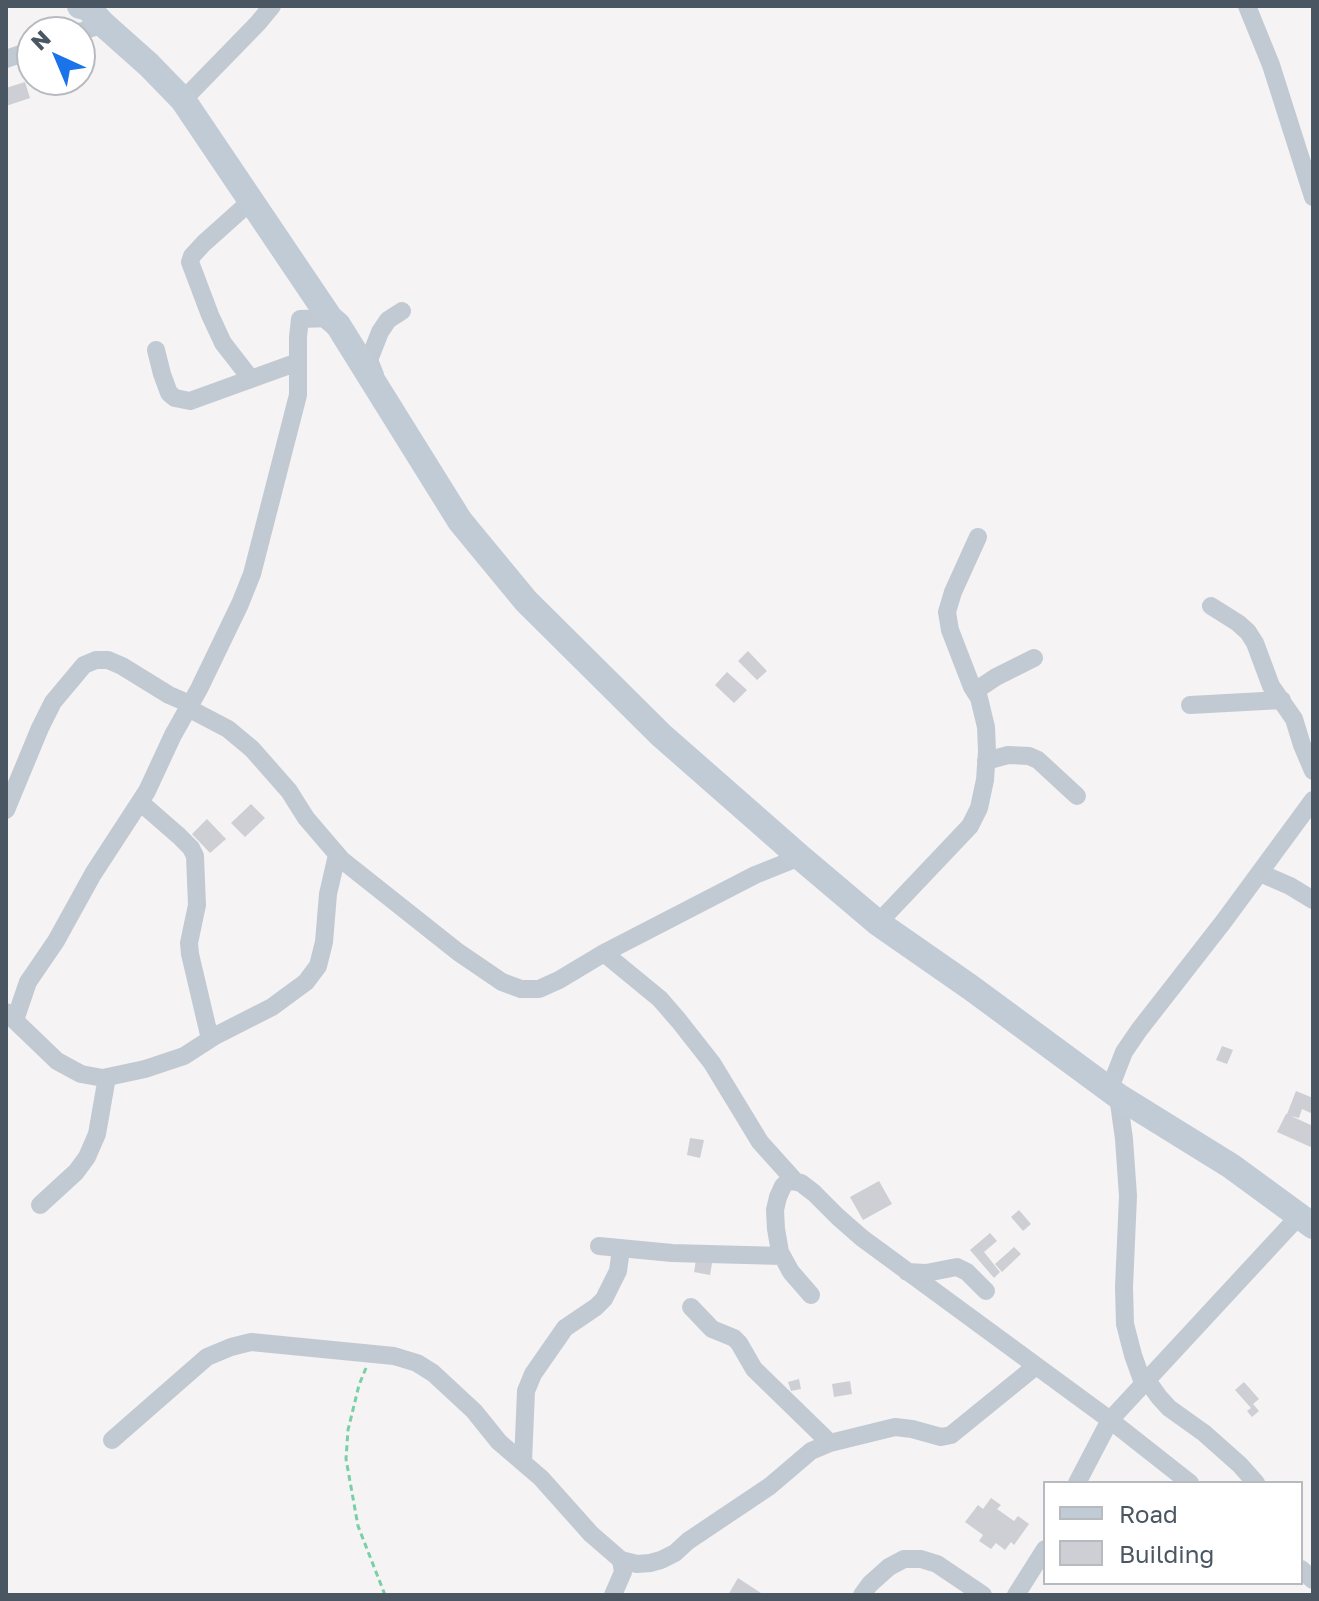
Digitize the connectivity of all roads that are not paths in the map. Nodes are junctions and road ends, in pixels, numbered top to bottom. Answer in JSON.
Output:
{"nodes":[{"id":1,"x":272,"y":6,"type":"edge"},
{"id":2,"x":1247,"y":6,"type":"edge"},
{"id":3,"x":87,"y":15,"type":"edge"},
{"id":4,"x":183,"y":100,"type":"junction"},
{"id":5,"x":1313,"y":197,"type":"edge"},
{"id":6,"x":251,"y":201,"type":"junction"},
{"id":7,"x":402,"y":311,"type":"dead end"},
{"id":8,"x":330,"y":318,"type":"junction"},
{"id":9,"x":156,"y":350,"type":"dead end"},
{"id":10,"x":298,"y":362,"type":"junction"},
{"id":11,"x":251,"y":379,"type":"junction"},
{"id":12,"x":387,"y":403,"type":"junction"},
{"id":13,"x":978,"y":537,"type":"dead end"},
{"id":14,"x":1211,"y":606,"type":"dead end"},
{"id":15,"x":1034,"y":658,"type":"dead end"},
{"id":16,"x":975,"y":691,"type":"junction"},
{"id":17,"x":1282,"y":700,"type":"junction"},
{"id":18,"x":1190,"y":705,"type":"dead end"},
{"id":19,"x":189,"y":706,"type":"junction"},
{"id":20,"x":986,"y":761,"type":"junction"},
{"id":21,"x":1313,"y":771,"type":"edge"},
{"id":22,"x":1077,"y":796,"type":"dead end"},
{"id":23,"x":1313,"y":800,"type":"edge"},
{"id":24,"x":140,"y":802,"type":"junction"},
{"id":25,"x":6,"y":810,"type":"edge"},
{"id":26,"x":337,"y":855,"type":"junction"},
{"id":27,"x":800,"y":857,"type":"junction"},
{"id":28,"x":1260,"y":873,"type":"junction"},
{"id":29,"x":1313,"y":900,"type":"edge"},
{"id":30,"x":878,"y":923,"type":"junction"},
{"id":31,"x":604,"y":953,"type":"junction"},
{"id":32,"x":10,"y":1016,"type":"edge"},
{"id":33,"x":210,"y":1039,"type":"junction"},
{"id":34,"x":107,"y":1077,"type":"junction"},
{"id":35,"x":1114,"y":1092,"type":"junction"},
{"id":36,"x":796,"y":1182,"type":"junction"},
{"id":37,"x":40,"y":1205,"type":"dead end"},
{"id":38,"x":1306,"y":1221,"type":"edge"},
{"id":39,"x":599,"y":1246,"type":"dead end"},
{"id":40,"x":621,"y":1249,"type":"junction"},
{"id":41,"x":782,"y":1256,"type":"junction"},
{"id":42,"x":907,"y":1272,"type":"junction"},
{"id":43,"x":986,"y":1291,"type":"dead end"},
{"id":44,"x":811,"y":1295,"type":"dead end"},
{"id":45,"x":691,"y":1307,"type":"dead end"},
{"id":46,"x":1036,"y":1366,"type":"junction"},
{"id":47,"x":1144,"y":1381,"type":"junction"},
{"id":48,"x":1110,"y":1420,"type":"junction"},
{"id":49,"x":112,"y":1440,"type":"dead end"},
{"id":50,"x":830,"y":1443,"type":"junction"},
{"id":51,"x":523,"y":1462,"type":"junction"},
{"id":52,"x":1078,"y":1481,"type":"edge"},
{"id":53,"x":1187,"y":1481,"type":"edge"},
{"id":54,"x":1254,"y":1481,"type":"edge"},
{"id":55,"x":1043,"y":1552,"type":"edge"},
{"id":56,"x":621,"y":1560,"type":"junction"},
{"id":57,"x":1027,"y":1579,"type":"junction"},
{"id":58,"x":613,"y":1595,"type":"edge"},
{"id":59,"x":862,"y":1595,"type":"edge"},
{"id":60,"x":983,"y":1595,"type":"edge"},
{"id":61,"x":1016,"y":1595,"type":"edge"},
{"id":62,"x":1038,"y":1595,"type":"edge"}],
"edges":[{"from":1,"to":4,"type":"street"},
{"from":2,"to":5,"type":"street"},
{"from":3,"to":4,"type":"street"},
{"from":4,"to":6,"type":"street"},
{"from":6,"to":8,"type":"street"},
{"from":6,"to":11,"type":"street"},
{"from":7,"to":12,"type":"street"},
{"from":8,"to":10,"type":"street"},
{"from":8,"to":12,"type":"street"},
{"from":9,"to":11,"type":"street"},
{"from":10,"to":11,"type":"street"},
{"from":10,"to":19,"type":"street"},
{"from":12,"to":27,"type":"street"},
{"from":13,"to":16,"type":"street"},
{"from":14,"to":17,"type":"street"},
{"from":15,"to":16,"type":"street"},
{"from":16,"to":20,"type":"street"},
{"from":17,"to":18,"type":"street"},
{"from":17,"to":21,"type":"street"},
{"from":19,"to":24,"type":"street"},
{"from":19,"to":25,"type":"street"},
{"from":19,"to":26,"type":"street"},
{"from":20,"to":22,"type":"street"},
{"from":20,"to":30,"type":"street"},
{"from":23,"to":28,"type":"street"},
{"from":24,"to":32,"type":"street"},
{"from":24,"to":33,"type":"street"},
{"from":26,"to":31,"type":"street"},
{"from":26,"to":33,"type":"street"},
{"from":27,"to":30,"type":"street"},
{"from":27,"to":31,"type":"street"},
{"from":28,"to":29,"type":"street"},
{"from":28,"to":35,"type":"street"},
{"from":30,"to":35,"type":"street"},
{"from":31,"to":36,"type":"street"},
{"from":32,"to":34,"type":"street"},
{"from":33,"to":34,"type":"street"},
{"from":34,"to":37,"type":"street"},
{"from":35,"to":38,"type":"street"},
{"from":35,"to":47,"type":"street"},
{"from":36,"to":41,"type":"street"},
{"from":36,"to":42,"type":"street"},
{"from":38,"to":47,"type":"street"},
{"from":39,"to":40,"type":"street"},
{"from":40,"to":41,"type":"street"},
{"from":40,"to":51,"type":"street"},
{"from":41,"to":44,"type":"street"},
{"from":42,"to":43,"type":"street"},
{"from":42,"to":46,"type":"street"},
{"from":45,"to":50,"type":"street"},
{"from":46,"to":48,"type":"street"},
{"from":46,"to":50,"type":"street"},
{"from":47,"to":48,"type":"street"},
{"from":47,"to":54,"type":"street"},
{"from":48,"to":52,"type":"street"},
{"from":48,"to":53,"type":"street"},
{"from":49,"to":51,"type":"street"},
{"from":50,"to":56,"type":"street"},
{"from":51,"to":56,"type":"street"},
{"from":55,"to":57,"type":"street"},
{"from":56,"to":58,"type":"street"},
{"from":57,"to":61,"type":"street"},
{"from":57,"to":62,"type":"street"},
{"from":59,"to":60,"type":"street"}]}
